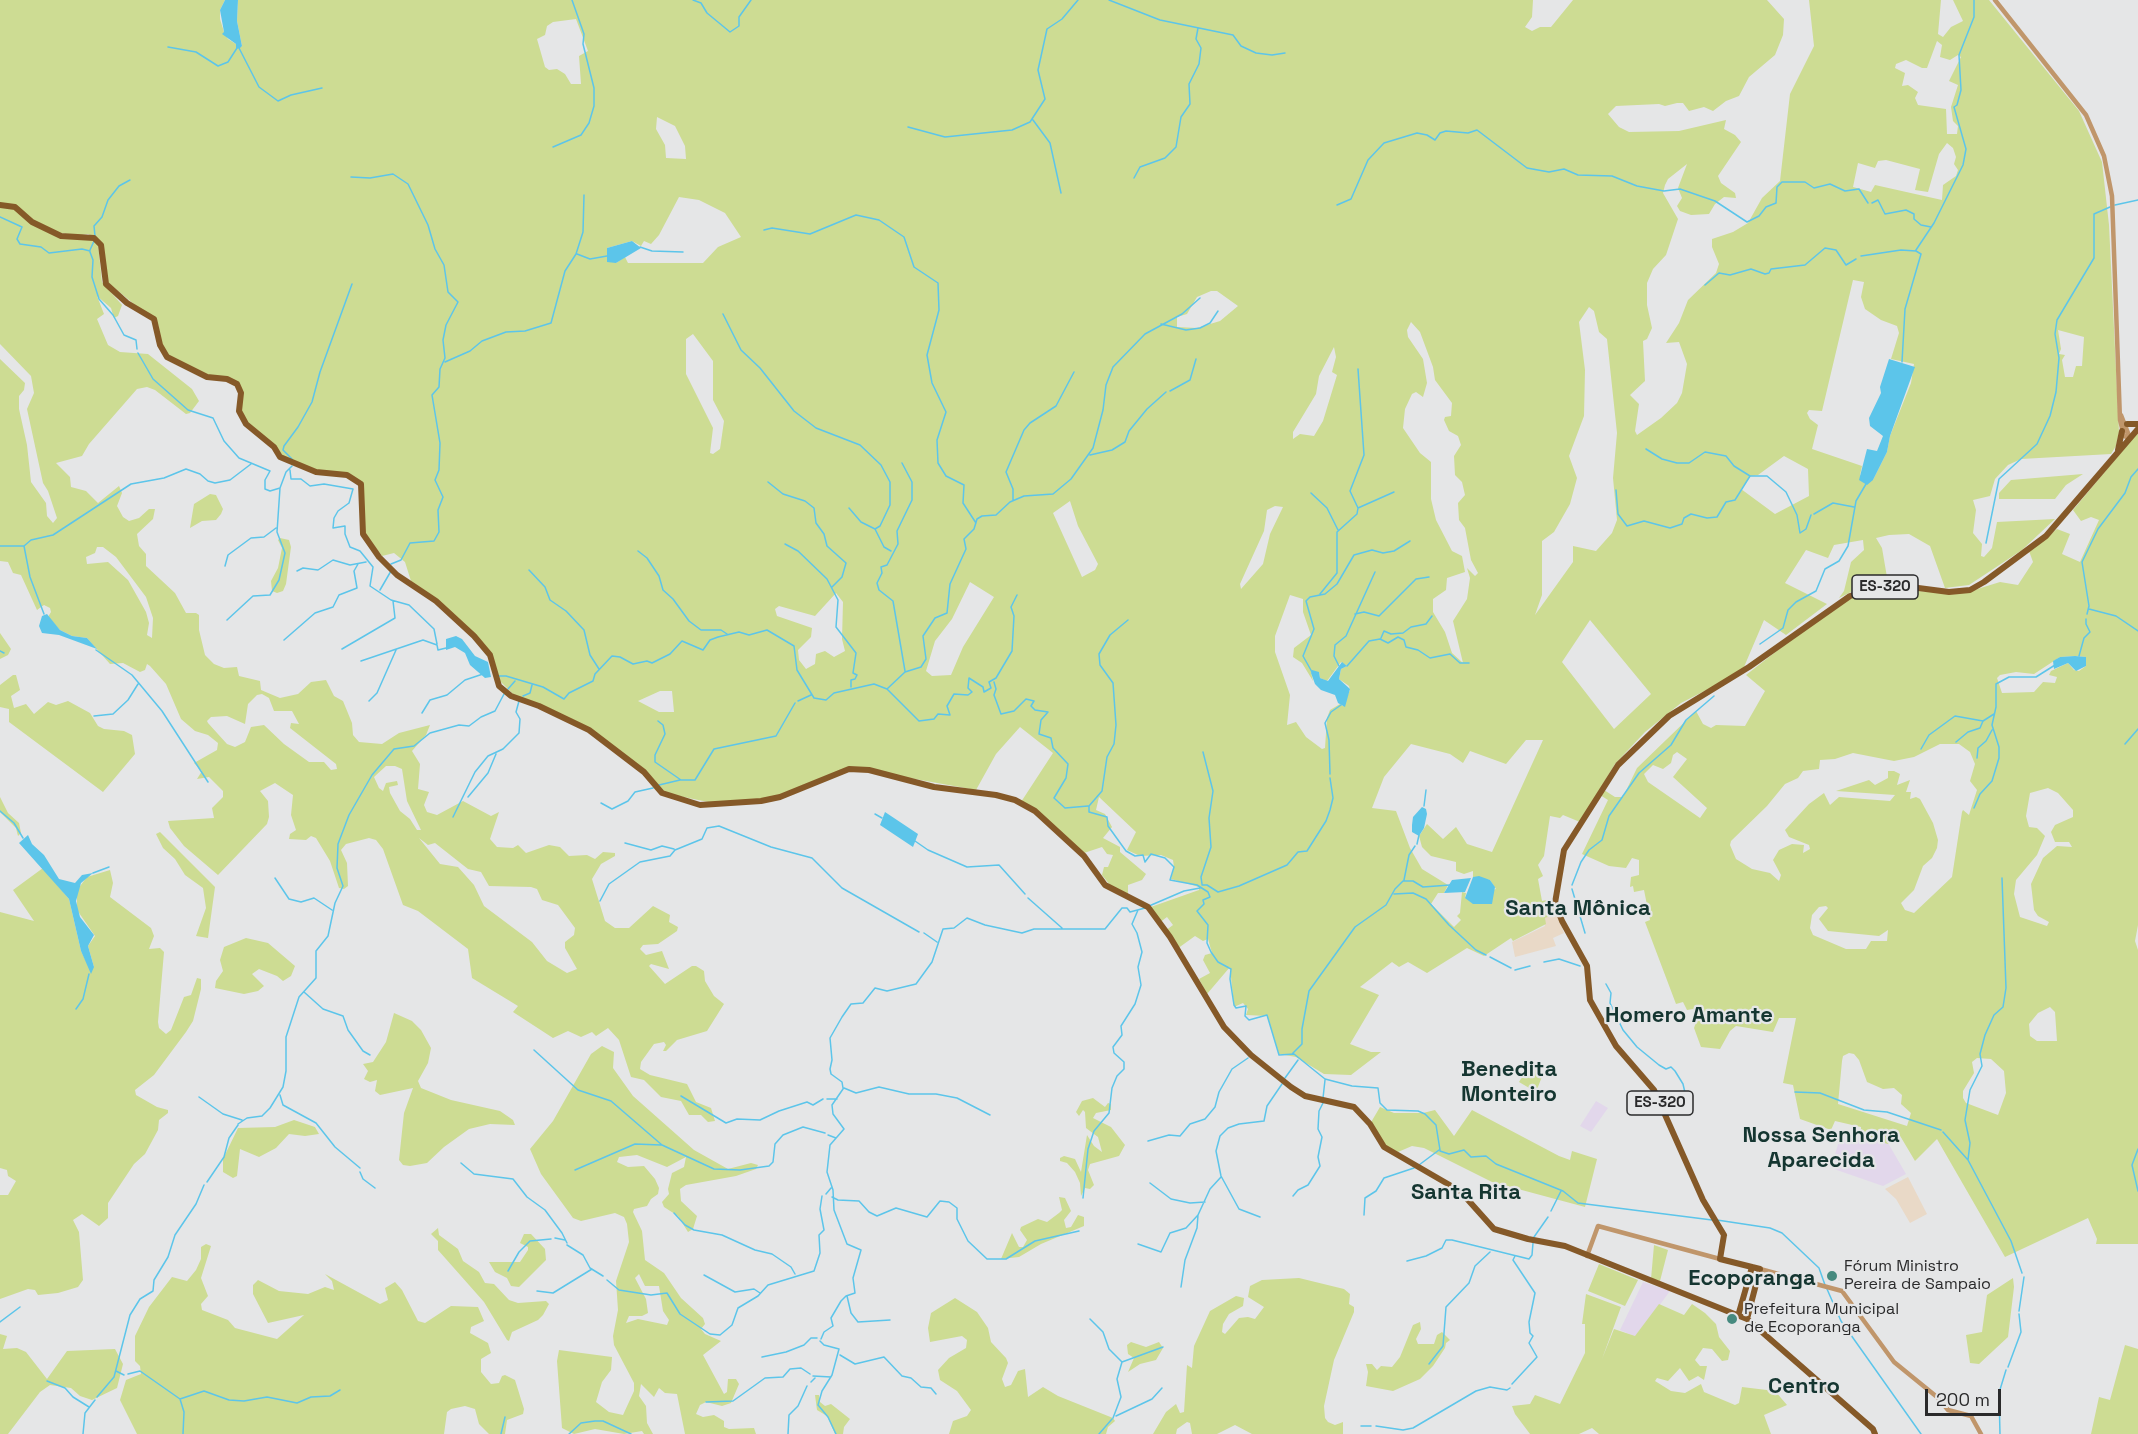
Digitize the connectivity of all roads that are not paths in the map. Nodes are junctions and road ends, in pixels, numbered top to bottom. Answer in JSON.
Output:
{"nodes":[{"id":1,"x":1995,"y":0,"type":"edge"},
{"id":2,"x":0,"y":205,"type":"edge"},
{"id":3,"x":2121,"y":415,"type":"junction"},
{"id":4,"x":2127,"y":424,"type":"junction"},
{"id":5,"x":2138,"y":427,"type":"edge"},
{"id":6,"x":2122,"y":431,"type":"junction"},
{"id":7,"x":2130,"y":438,"type":"junction"},
{"id":8,"x":2117,"y":454,"type":"junction"},
{"id":9,"x":1587,"y":1256,"type":"junction"},
{"id":10,"x":1720,"y":1259,"type":"junction"},
{"id":11,"x":1752,"y":1267,"type":"junction"},
{"id":12,"x":1760,"y":1269,"type":"junction"},
{"id":13,"x":1738,"y":1316,"type":"junction"},
{"id":14,"x":1748,"y":1319,"type":"junction"},
{"id":15,"x":1874,"y":1432,"type":"edge"},
{"id":16,"x":1981,"y":1434,"type":"edge"}],
"edges":[{"from":1,"to":3,"type":"street"},
{"from":2,"to":9,"type":"main road"},
{"from":3,"to":4,"type":"street"},
{"from":3,"to":6,"type":"street"},
{"from":4,"to":5,"type":"main road"},
{"from":4,"to":7,"type":"street"},
{"from":5,"to":7,"type":"main road","number":"ES-320"},
{"from":6,"to":7,"type":"street"},
{"from":6,"to":8,"type":"main road"},
{"from":7,"to":8,"type":"main road","number":"ES-320"},
{"from":8,"to":10,"type":"main road","number":"ES-320"},
{"from":9,"to":10,"type":"street"},
{"from":9,"to":13,"type":"main road"},
{"from":10,"to":11,"type":"main road"},
{"from":11,"to":12,"type":"main road"},
{"from":11,"to":13,"type":"main road"},
{"from":12,"to":14,"type":"main road"},
{"from":12,"to":16,"type":"street"},
{"from":13,"to":14,"type":"main road"},
{"from":14,"to":15,"type":"main road"}]}
